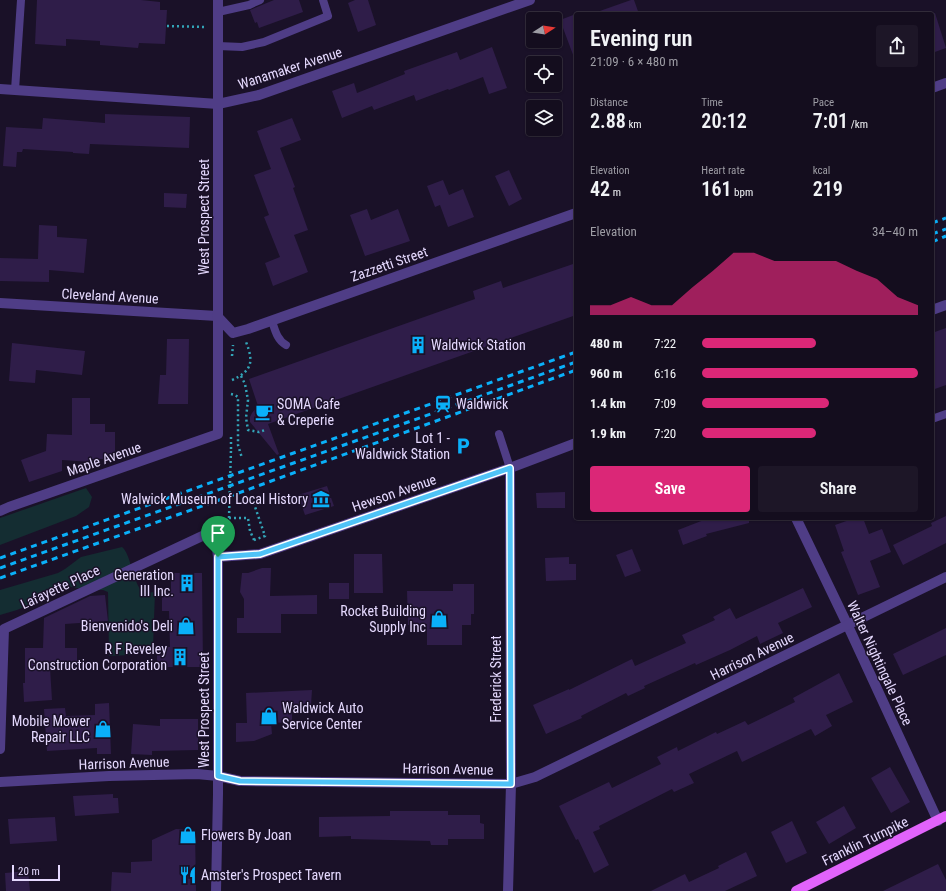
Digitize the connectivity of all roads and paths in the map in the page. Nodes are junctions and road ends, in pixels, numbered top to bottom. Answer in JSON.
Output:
{"nodes":[{"id":1,"x":21,"y":0,"type":"edge"},
{"id":2,"x":218,"y":0,"type":"edge"},
{"id":3,"x":260,"y":0,"type":"edge"},
{"id":4,"x":323,"y":0,"type":"edge"},
{"id":5,"x":530,"y":0,"type":"edge"},
{"id":6,"x":218,"y":12,"type":"junction"},
{"id":7,"x":167,"y":26,"type":"dead end"},
{"id":8,"x":218,"y":28,"type":"junction"},
{"id":9,"x":218,"y":46,"type":"junction"},
{"id":10,"x":946,"y":83,"type":"edge"},
{"id":11,"x":934,"y":87,"type":"edge"},
{"id":12,"x":0,"y":89,"type":"edge"},
{"id":13,"x":15,"y":90,"type":"junction"},
{"id":14,"x":218,"y":104,"type":"junction"},
{"id":15,"x":574,"y":214,"type":"edge"},
{"id":16,"x":0,"y":303,"type":"edge"},
{"id":17,"x":946,"y":305,"type":"edge"},
{"id":18,"x":934,"y":309,"type":"edge"},
{"id":19,"x":218,"y":316,"type":"junction"},
{"id":20,"x":272,"y":321,"type":"junction"},
{"id":21,"x":241,"y":331,"type":"junction"},
{"id":22,"x":286,"y":345,"type":"dead end"},
{"id":23,"x":241,"y":376,"type":"junction"},
{"id":24,"x":232,"y":380,"type":"dead end"},
{"id":25,"x":231,"y":394,"type":"dead end"},
{"id":26,"x":946,"y":414,"type":"edge"},
{"id":27,"x":934,"y":417,"type":"edge"},
{"id":28,"x":265,"y":430,"type":"dead end"},
{"id":29,"x":218,"y":434,"type":"joint"},
{"id":30,"x":499,"y":434,"type":"dead end"},
{"id":31,"x":574,"y":444,"type":"edge"},
{"id":32,"x":231,"y":449,"type":"dead end"},
{"id":33,"x":242,"y":458,"type":"dead end"},
{"id":34,"x":510,"y":468,"type":"junction"},
{"id":35,"x":252,"y":498,"type":"dead end"},
{"id":36,"x":0,"y":511,"type":"edge"},
{"id":37,"x":797,"y":520,"type":"edge"},
{"id":38,"x":215,"y":530,"type":"joint"},
{"id":39,"x":250,"y":531,"type":"dead end"},
{"id":40,"x":254,"y":540,"type":"dead end"},
{"id":41,"x":218,"y":557,"type":"junction"},
{"id":42,"x":946,"y":577,"type":"edge"},
{"id":43,"x":848,"y":626,"type":"junction"},
{"id":44,"x":0,"y":749,"type":"edge"},
{"id":45,"x":218,"y":776,"type":"junction"},
{"id":46,"x":0,"y":782,"type":"edge"},
{"id":47,"x":511,"y":784,"type":"junction"},
{"id":48,"x":942,"y":818,"type":"edge"},
{"id":49,"x":216,"y":891,"type":"edge"},
{"id":50,"x":508,"y":891,"type":"edge"},
{"id":51,"x":796,"y":891,"type":"edge"}],
"edges":[{"from":1,"to":13,"type":"lane"},
{"from":2,"to":6,"type":"street","name":"West Prospect Street"},
{"from":3,"to":6,"type":"lane"},
{"from":4,"to":9,"type":"lane"},
{"from":5,"to":14,"type":"street","name":"Wanamaker Avenue"},
{"from":6,"to":8,"type":"street","name":"West Prospect Street"},
{"from":7,"to":8,"type":"path"},
{"from":8,"to":9,"type":"street","name":"West Prospect Street"},
{"from":9,"to":14,"type":"street","name":"West Prospect Street"},
{"from":10,"to":11,"type":"street"},
{"from":12,"to":13,"type":"street","name":"Wanamaker Avenue"},
{"from":13,"to":14,"type":"street","name":"Wanamaker Avenue"},
{"from":14,"to":19,"type":"street","name":"West Prospect Street"},
{"from":15,"to":20,"type":"street","name":"Zazzetti Street"},
{"from":16,"to":19,"type":"street","name":"Cleveland Avenue"},
{"from":17,"to":18,"type":"street"},
{"from":19,"to":21,"type":"street"},
{"from":19,"to":29,"type":"street","name":"West Prospect Street"},
{"from":20,"to":21,"type":"street","name":"Zazzetti Street"},
{"from":20,"to":22,"type":"lane"},
{"from":21,"to":23,"type":"path"},
{"from":23,"to":24,"type":"path"},
{"from":23,"to":28,"type":"path"},
{"from":25,"to":33,"type":"path"},
{"from":26,"to":27,"type":"lane"},
{"from":29,"to":36,"type":"street","name":"Maple Avenue"},
{"from":30,"to":34,"type":"lane"},
{"from":31,"to":34,"type":"street","name":"Hewson Avenue"},
{"from":32,"to":39,"type":"path","bridge":true},
{"from":34,"to":41,"type":"street","name":"Hewson Avenue"},
{"from":34,"to":47,"type":"street","name":"Frederick Street"},
{"from":35,"to":40,"type":"path"},
{"from":37,"to":43,"type":"street","name":"Walter Nightingale Place"},
{"from":38,"to":41,"type":"street","name":"West Prospect Street"},
{"from":38,"to":44,"type":"street","name":"Lafayette Place"},
{"from":41,"to":45,"type":"street","name":"West Prospect Street"},
{"from":42,"to":43,"type":"street","name":"Harrison Avenue"},
{"from":43,"to":47,"type":"street","name":"Harrison Avenue"},
{"from":43,"to":48,"type":"street","name":"Walter Nightingale Place"},
{"from":45,"to":46,"type":"street","name":"Harrison Avenue"},
{"from":45,"to":47,"type":"street","name":"Harrison Avenue"},
{"from":45,"to":49,"type":"street","name":"West Prospect Street"},
{"from":47,"to":50,"type":"street","name":"Frederick Street"},
{"from":48,"to":51,"type":"main road","name":"Franklin Turnpike"}]}
